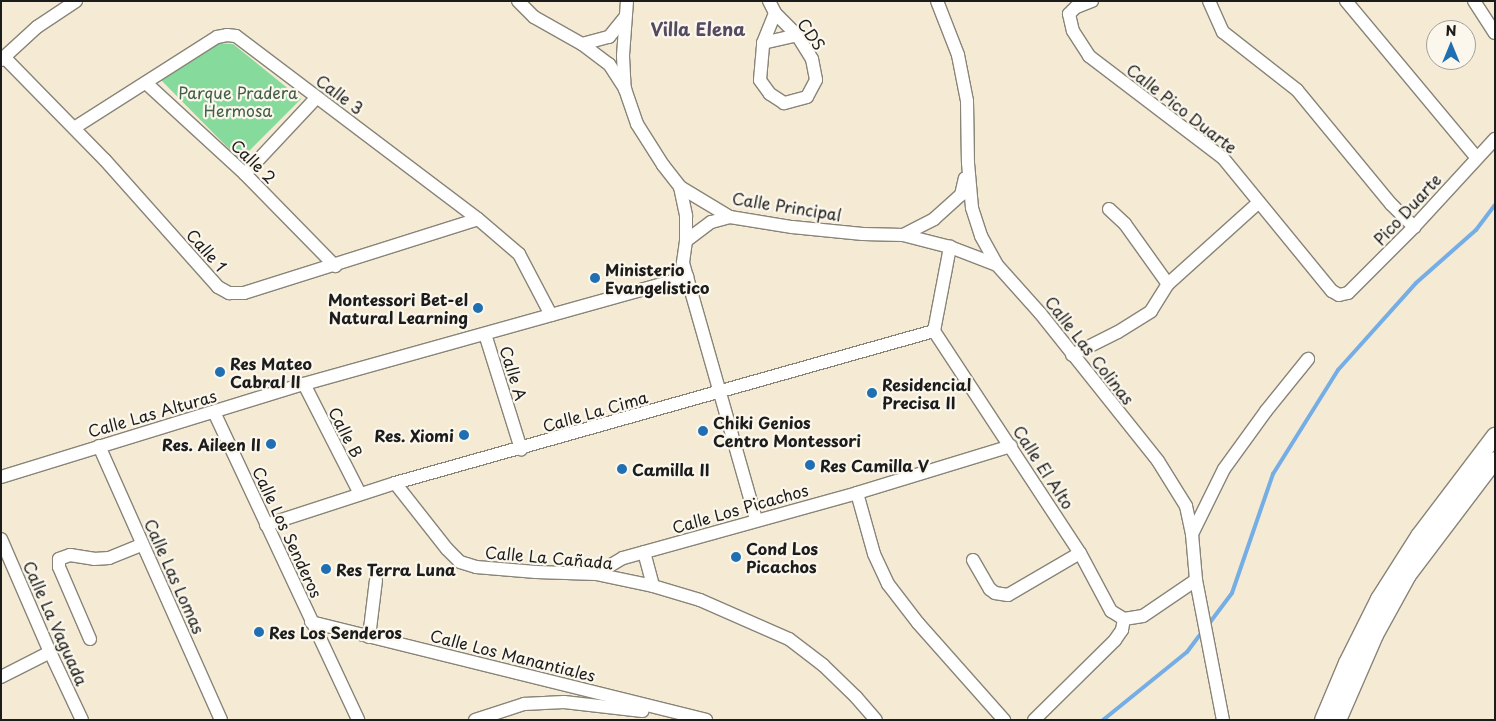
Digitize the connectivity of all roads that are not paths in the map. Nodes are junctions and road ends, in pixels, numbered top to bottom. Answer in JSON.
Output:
{"nodes":[{"id":1,"x":76,"y":1,"type":"edge"},
{"id":2,"x":518,"y":1,"type":"edge"},
{"id":3,"x":627,"y":1,"type":"edge"},
{"id":4,"x":769,"y":1,"type":"edge"},
{"id":5,"x":937,"y":1,"type":"edge"},
{"id":6,"x":1092,"y":1,"type":"edge"},
{"id":7,"x":1209,"y":1,"type":"edge"},
{"id":8,"x":1346,"y":1,"type":"edge"},
{"id":9,"x":1474,"y":1,"type":"edge"},
{"id":10,"x":775,"y":13,"type":"junction"},
{"id":11,"x":626,"y":17,"type":"junction"},
{"id":12,"x":1495,"y":33,"type":"edge"},
{"id":13,"x":797,"y":35,"type":"junction"},
{"id":14,"x":763,"y":43,"type":"junction"},
{"id":15,"x":582,"y":44,"type":"junction"},
{"id":16,"x":3,"y":58,"type":"edge"},
{"id":17,"x":146,"y":83,"type":"junction"},
{"id":18,"x":625,"y":89,"type":"junction"},
{"id":19,"x":317,"y":97,"type":"junction"},
{"id":20,"x":74,"y":128,"type":"junction"},
{"id":21,"x":1495,"y":139,"type":"edge"},
{"id":22,"x":1476,"y":157,"type":"junction"},
{"id":23,"x":968,"y":163,"type":"junction"},
{"id":24,"x":245,"y":174,"type":"junction"},
{"id":25,"x":680,"y":187,"type":"junction"},
{"id":26,"x":1259,"y":202,"type":"junction"},
{"id":27,"x":1109,"y":209,"type":"dead end"},
{"id":28,"x":730,"y":216,"type":"junction"},
{"id":29,"x":478,"y":219,"type":"junction"},
{"id":30,"x":1414,"y":227,"type":"junction"},
{"id":31,"x":903,"y":235,"type":"junction"},
{"id":32,"x":686,"y":242,"type":"junction"},
{"id":33,"x":950,"y":247,"type":"junction"},
{"id":34,"x":997,"y":265,"type":"junction"},
{"id":35,"x":335,"y":266,"type":"junction"},
{"id":36,"x":687,"y":277,"type":"junction"},
{"id":37,"x":1168,"y":284,"type":"junction"},
{"id":38,"x":1339,"y":295,"type":"joint"},
{"id":39,"x":551,"y":315,"type":"junction"},
{"id":40,"x":934,"y":331,"type":"junction"},
{"id":41,"x":485,"y":334,"type":"junction"},
{"id":42,"x":1072,"y":355,"type":"junction"},
{"id":43,"x":1308,"y":360,"type":"dead end"},
{"id":44,"x":304,"y":384,"type":"junction"},
{"id":45,"x":721,"y":392,"type":"junction"},
{"id":46,"x":214,"y":412,"type":"junction"},
{"id":47,"x":1493,"y":441,"type":"edge"},
{"id":48,"x":99,"y":446,"type":"junction"},
{"id":49,"x":1011,"y":446,"type":"junction"},
{"id":50,"x":521,"y":449,"type":"junction"},
{"id":51,"x":1495,"y":460,"type":"edge"},
{"id":52,"x":2,"y":476,"type":"edge"},
{"id":53,"x":395,"y":483,"type":"junction"},
{"id":54,"x":857,"y":493,"type":"junction"},
{"id":55,"x":360,"y":494,"type":"junction"},
{"id":56,"x":756,"y":520,"type":"junction"},
{"id":57,"x":266,"y":525,"type":"junction"},
{"id":58,"x":1192,"y":534,"type":"junction"},
{"id":59,"x":1,"y":538,"type":"edge"},
{"id":60,"x":142,"y":545,"type":"junction"},
{"id":61,"x":644,"y":552,"type":"junction"},
{"id":62,"x":1080,"y":553,"type":"junction"},
{"id":63,"x":973,"y":560,"type":"dead end"},
{"id":64,"x":596,"y":574,"type":"junction"},
{"id":65,"x":376,"y":580,"type":"dead end"},
{"id":66,"x":1196,"y":580,"type":"junction"},
{"id":67,"x":653,"y":586,"type":"junction"},
{"id":68,"x":1124,"y":619,"type":"junction"},
{"id":69,"x":311,"y":622,"type":"junction"},
{"id":70,"x":369,"y":636,"type":"junction"},
{"id":71,"x":90,"y":639,"type":"dead end"},
{"id":72,"x":50,"y":652,"type":"junction"},
{"id":73,"x":1,"y":677,"type":"edge"},
{"id":74,"x":621,"y":709,"type":"junction"},
{"id":75,"x":490,"y":717,"type":"edge"},
{"id":76,"x":688,"y":718,"type":"edge"},
{"id":77,"x":82,"y":720,"type":"edge"},
{"id":78,"x":221,"y":720,"type":"edge"},
{"id":79,"x":358,"y":720,"type":"edge"},
{"id":80,"x":475,"y":720,"type":"edge"},
{"id":81,"x":611,"y":720,"type":"edge"},
{"id":82,"x":706,"y":720,"type":"edge"},
{"id":83,"x":876,"y":720,"type":"edge"},
{"id":84,"x":1004,"y":720,"type":"edge"},
{"id":85,"x":1034,"y":720,"type":"edge"},
{"id":86,"x":1223,"y":720,"type":"edge"},
{"id":87,"x":1322,"y":720,"type":"edge"},
{"id":88,"x":1338,"y":720,"type":"edge"}],
"edges":[{"from":1,"to":16,"type":"street"},
{"from":2,"to":15,"type":"street"},
{"from":3,"to":11,"type":"street","name":"Calle Principal"},
{"from":4,"to":10,"type":"street","name":"CDS"},
{"from":5,"to":23,"type":"street","name":"Calle Las Colinas"},
{"from":6,"to":26,"type":"street","name":"Calle Pico Duarte"},
{"from":7,"to":30,"type":"street"},
{"from":8,"to":22,"type":"street"},
{"from":9,"to":12,"type":"street"},
{"from":10,"to":13,"type":"street","name":"CDS"},
{"from":10,"to":14,"type":"street","name":"CDS"},
{"from":11,"to":15,"type":"street"},
{"from":11,"to":18,"type":"street","name":"Calle Principal"},
{"from":13,"to":14,"type":"street"},
{"from":13,"to":14,"type":"street","name":"CDS"},
{"from":15,"to":18,"type":"street"},
{"from":16,"to":20,"type":"street","name":"Calle 1"},
{"from":17,"to":19,"type":"street","name":"Calle 3"},
{"from":17,"to":20,"type":"street","name":"Calle 3"},
{"from":17,"to":24,"type":"street","name":"Calle 2"},
{"from":18,"to":25,"type":"street","name":"Calle Principal"},
{"from":19,"to":24,"type":"street"},
{"from":19,"to":29,"type":"street","name":"Calle 3"},
{"from":20,"to":35,"type":"street","name":"Calle 1"},
{"from":21,"to":22,"type":"street","name":"Pico Duarte"},
{"from":22,"to":30,"type":"street","name":"Pico Duarte"},
{"from":23,"to":31,"type":"street","name":"Calle Principal"},
{"from":23,"to":34,"type":"street","name":"Calle Las Colinas"},
{"from":24,"to":35,"type":"street","name":"Calle 2"},
{"from":25,"to":28,"type":"street","name":"Calle Principal"},
{"from":25,"to":32,"type":"street"},
{"from":26,"to":37,"type":"street"},
{"from":26,"to":38,"type":"street","name":"Calle Pico Duarte"},
{"from":27,"to":37,"type":"street"},
{"from":28,"to":31,"type":"street","name":"Calle Principal"},
{"from":28,"to":32,"type":"street"},
{"from":29,"to":35,"type":"street","name":"Calle 1"},
{"from":29,"to":39,"type":"street","name":"Calle 3"},
{"from":30,"to":38,"type":"street","name":"Pico Duarte"},
{"from":31,"to":33,"type":"street"},
{"from":32,"to":36,"type":"street"},
{"from":33,"to":34,"type":"street"},
{"from":33,"to":40,"type":"street"},
{"from":34,"to":42,"type":"street","name":"Calle Las Colinas"},
{"from":36,"to":39,"type":"street","name":"Calle Las Alturas"},
{"from":36,"to":45,"type":"street"},
{"from":37,"to":42,"type":"street"},
{"from":39,"to":41,"type":"street","name":"Calle Las Alturas"},
{"from":40,"to":45,"type":"street","name":"Calle La Cima"},
{"from":40,"to":49,"type":"street","name":"Calle El Alto"},
{"from":41,"to":44,"type":"street","name":"Calle Las Alturas"},
{"from":41,"to":50,"type":"street","name":"Calle A"},
{"from":42,"to":58,"type":"street","name":"Calle Las Colinas"},
{"from":43,"to":58,"type":"street"},
{"from":44,"to":46,"type":"street","name":"Calle Las Alturas"},
{"from":44,"to":55,"type":"street","name":"Calle B"},
{"from":45,"to":50,"type":"street","name":"Calle La Cima"},
{"from":45,"to":56,"type":"street"},
{"from":46,"to":48,"type":"street","name":"Calle Las Alturas"},
{"from":46,"to":57,"type":"street","name":"Calle Los Senderos"},
{"from":47,"to":87,"type":"main road"},
{"from":48,"to":52,"type":"street","name":"Calle Las Alturas"},
{"from":48,"to":60,"type":"street","name":"Calle Las Lomas"},
{"from":49,"to":54,"type":"street","name":"Calle Los Picachos"},
{"from":49,"to":62,"type":"street","name":"Calle El Alto"},
{"from":50,"to":53,"type":"street","name":"Calle La Cima"},
{"from":51,"to":88,"type":"main road"},
{"from":53,"to":55,"type":"street","name":"Calle La Cima"},
{"from":53,"to":64,"type":"street","name":"Calle La Cañada"},
{"from":54,"to":56,"type":"street","name":"Calle Los Picachos"},
{"from":54,"to":84,"type":"street"},
{"from":55,"to":57,"type":"street","name":"Calle La Cima"},
{"from":56,"to":61,"type":"street","name":"Calle Los Picachos"},
{"from":57,"to":69,"type":"street","name":"Calle Los Senderos"},
{"from":58,"to":66,"type":"street","name":"Calle Las Colinas"},
{"from":59,"to":72,"type":"street","name":"Calle La Vaguada"},
{"from":60,"to":71,"type":"street"},
{"from":60,"to":78,"type":"street","name":"Calle Las Lomas"},
{"from":61,"to":64,"type":"street","name":"Calle Los Picachos"},
{"from":61,"to":67,"type":"street"},
{"from":62,"to":63,"type":"street"},
{"from":62,"to":68,"type":"street","name":"Calle El Alto"},
{"from":64,"to":67,"type":"street","name":"Calle La Cañada"},
{"from":65,"to":70,"type":"street"},
{"from":66,"to":68,"type":"street"},
{"from":66,"to":86,"type":"street","name":"Calle Las Colinas"},
{"from":67,"to":83,"type":"street","name":"Calle La Cañada"},
{"from":68,"to":85,"type":"street"},
{"from":69,"to":70,"type":"street","name":"Calle Los Manantiales"},
{"from":69,"to":79,"type":"street","name":"Calle Los Senderos"},
{"from":70,"to":76,"type":"street","name":"Calle Los Manantiales"},
{"from":72,"to":73,"type":"street"},
{"from":72,"to":77,"type":"street","name":"Calle La Vaguada"},
{"from":74,"to":75,"type":"street"},
{"from":74,"to":76,"type":"street"},
{"from":74,"to":81,"type":"street"},
{"from":75,"to":80,"type":"street"},
{"from":76,"to":82,"type":"street","name":"Calle Los Manantiales"}]}
